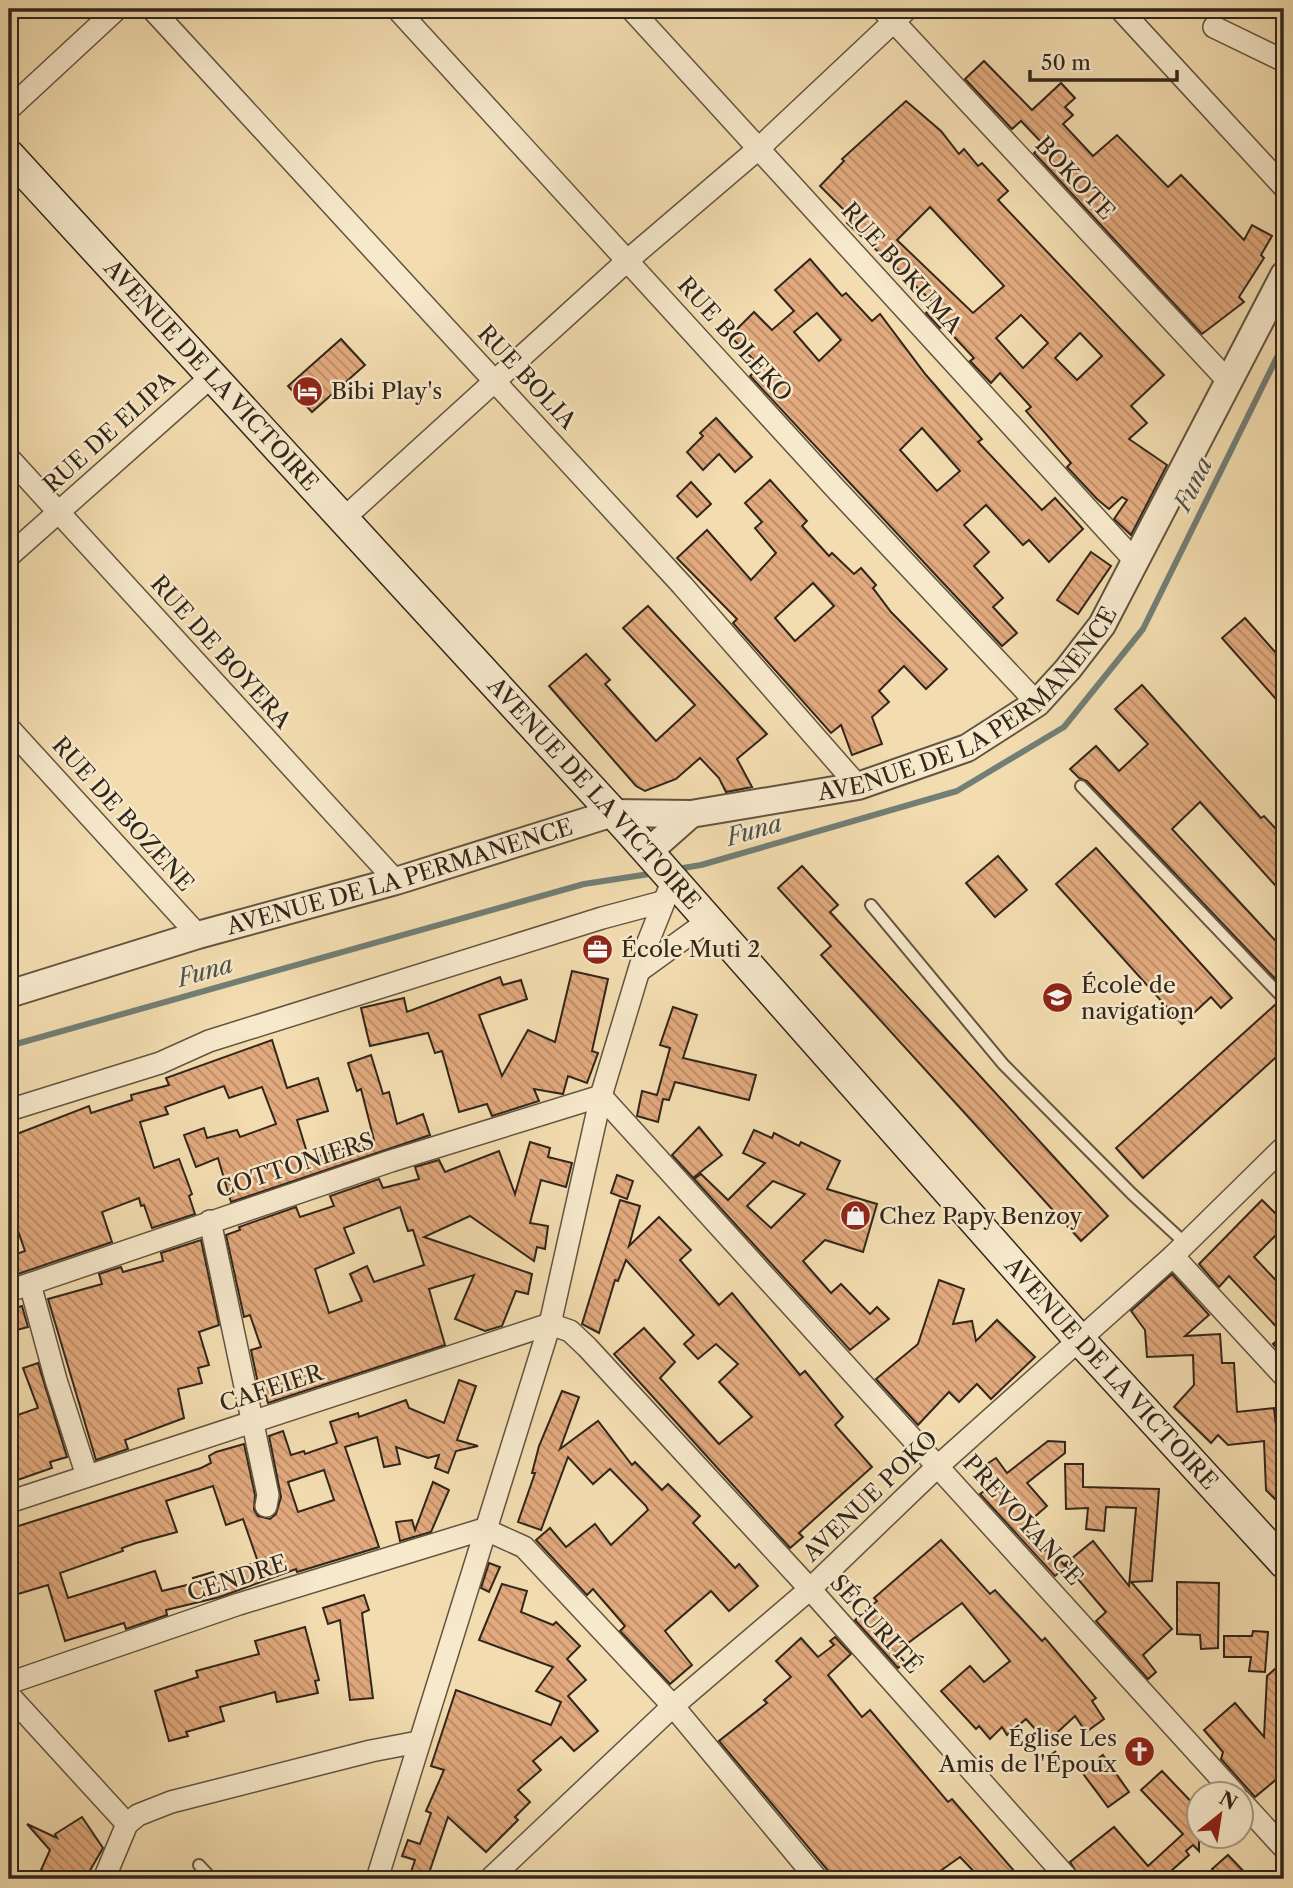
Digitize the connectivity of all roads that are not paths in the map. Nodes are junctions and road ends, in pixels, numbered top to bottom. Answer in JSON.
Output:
{"nodes":[{"id":1,"x":117,"y":9,"type":"edge"},
{"id":2,"x":152,"y":9,"type":"edge"},
{"id":3,"x":397,"y":9,"type":"edge"},
{"id":4,"x":631,"y":9,"type":"edge"},
{"id":5,"x":1119,"y":9,"type":"edge"},
{"id":6,"x":894,"y":13,"type":"edge"},
{"id":7,"x":1214,"y":27,"type":"dead end"},
{"id":8,"x":1284,"y":61,"type":"edge"},
{"id":9,"x":9,"y":109,"type":"edge"},
{"id":10,"x":758,"y":149,"type":"junction"},
{"id":11,"x":9,"y":155,"type":"edge"},
{"id":12,"x":1284,"y":187,"type":"edge"},
{"id":13,"x":628,"y":260,"type":"junction"},
{"id":14,"x":1284,"y":275,"type":"edge"},
{"id":15,"x":212,"y":376,"type":"junction"},
{"id":16,"x":494,"y":381,"type":"junction"},
{"id":17,"x":1230,"y":383,"type":"junction"},
{"id":18,"x":9,"y":458,"type":"edge"},
{"id":19,"x":58,"y":512,"type":"junction"},
{"id":20,"x":342,"y":520,"type":"junction"},
{"id":21,"x":9,"y":556,"type":"edge"},
{"id":22,"x":1136,"y":562,"type":"junction"},
{"id":23,"x":1037,"y":703,"type":"junction"},
{"id":24,"x":9,"y":728,"type":"edge"},
{"id":25,"x":858,"y":786,"type":"junction"},
{"id":26,"x":1081,"y":786,"type":"dead end"},
{"id":27,"x":612,"y":813,"type":"junction"},
{"id":28,"x":691,"y":814,"type":"junction"},
{"id":29,"x":661,"y":875,"type":"junction"},
{"id":30,"x":396,"y":881,"type":"junction"},
{"id":31,"x":871,"y":905,"type":"dead end"},
{"id":32,"x":708,"y":921,"type":"junction"},
{"id":33,"x":198,"y":934,"type":"junction"},
{"id":34,"x":639,"y":971,"type":"junction"},
{"id":35,"x":10,"y":992,"type":"edge"},
{"id":36,"x":1284,"y":999,"type":"edge"},
{"id":37,"x":601,"y":1096,"type":"junction"},
{"id":38,"x":9,"y":1110,"type":"edge"},
{"id":39,"x":1284,"y":1147,"type":"edge"},
{"id":40,"x":209,"y":1222,"type":"junction"},
{"id":41,"x":1180,"y":1250,"type":"junction"},
{"id":42,"x":30,"y":1283,"type":"junction"},
{"id":43,"x":9,"y":1291,"type":"edge"},
{"id":44,"x":550,"y":1324,"type":"junction"},
{"id":45,"x":1078,"y":1338,"type":"junction"},
{"id":46,"x":1284,"y":1376,"type":"edge"},
{"id":47,"x":250,"y":1422,"type":"junction"},
{"id":48,"x":938,"y":1466,"type":"junction"},
{"id":49,"x":87,"y":1476,"type":"junction"},
{"id":50,"x":9,"y":1502,"type":"edge"},
{"id":51,"x":266,"y":1506,"type":"dead end"},
{"id":52,"x":484,"y":1529,"type":"junction"},
{"id":53,"x":1284,"y":1563,"type":"edge"},
{"id":54,"x":810,"y":1589,"type":"junction"},
{"id":55,"x":9,"y":1683,"type":"edge"},
{"id":56,"x":9,"y":1695,"type":"edge"},
{"id":57,"x":673,"y":1706,"type":"junction"},
{"id":58,"x":418,"y":1742,"type":"junction"},
{"id":59,"x":1222,"y":1780,"type":"edge"},
{"id":60,"x":1254,"y":1815,"type":"edge"},
{"id":61,"x":127,"y":1824,"type":"junction"},
{"id":62,"x":1284,"y":1848,"type":"edge"},
{"id":63,"x":199,"y":1865,"type":"dead end"},
{"id":64,"x":104,"y":1879,"type":"edge"},
{"id":65,"x":212,"y":1879,"type":"edge"},
{"id":66,"x":377,"y":1879,"type":"edge"},
{"id":67,"x":490,"y":1879,"type":"edge"},
{"id":68,"x":817,"y":1879,"type":"edge"},
{"id":69,"x":1068,"y":1879,"type":"edge"}],
"edges":[{"from":1,"to":9,"type":"street"},
{"from":2,"to":16,"type":"street","name":"RUE BOLIA"},
{"from":3,"to":13,"type":"street","name":"RUE BOLEKO"},
{"from":4,"to":10,"type":"street","name":"RUE BOKUMA"},
{"from":5,"to":12,"type":"street"},
{"from":6,"to":10,"type":"street"},
{"from":6,"to":17,"type":"street","name":"BOKOTE"},
{"from":7,"to":8,"type":"street"},
{"from":10,"to":13,"type":"street"},
{"from":10,"to":22,"type":"street","name":"RUE BOKUMA"},
{"from":11,"to":15,"type":"main road","name":"AVENUE DE LA VICTOIRE"},
{"from":13,"to":16,"type":"street"},
{"from":13,"to":23,"type":"street","name":"RUE BOLEKO"},
{"from":14,"to":17,"type":"street","name":"AVENUE DE LA PERMANENCE"},
{"from":15,"to":19,"type":"street","name":"RUE DE ELIPA"},
{"from":15,"to":20,"type":"main road","name":"AVENUE DE LA VICTOIRE"},
{"from":16,"to":20,"type":"street"},
{"from":16,"to":25,"type":"street","name":"RUE BOLIA"},
{"from":17,"to":22,"type":"street","name":"AVENUE DE LA PERMANENCE"},
{"from":18,"to":19,"type":"street","name":"RUE DE BOYERA"},
{"from":19,"to":21,"type":"street","name":"RUE DE ELIPA"},
{"from":19,"to":30,"type":"street","name":"RUE DE BOYERA"},
{"from":20,"to":27,"type":"main road","name":"AVENUE DE LA VICTOIRE"},
{"from":22,"to":23,"type":"street","name":"AVENUE DE LA PERMANENCE"},
{"from":23,"to":25,"type":"street","name":"AVENUE DE LA PERMANENCE"},
{"from":24,"to":33,"type":"street","name":"RUE DE BOZENE"},
{"from":25,"to":28,"type":"street","name":"AVENUE DE LA PERMANENCE"},
{"from":26,"to":36,"type":"lane"},
{"from":27,"to":28,"type":"street","name":"AVENUE DE LA PERMANENCE"},
{"from":27,"to":29,"type":"main road","name":"AVENUE DE LA VICTOIRE"},
{"from":27,"to":30,"type":"street","name":"AVENUE DE LA PERMANENCE"},
{"from":28,"to":29,"type":"street"},
{"from":29,"to":32,"type":"main road","name":"AVENUE DE LA VICTOIRE"},
{"from":29,"to":34,"type":"street"},
{"from":29,"to":38,"type":"street"},
{"from":30,"to":33,"type":"street","name":"AVENUE DE LA PERMANENCE"},
{"from":31,"to":41,"type":"lane"},
{"from":32,"to":34,"type":"street"},
{"from":32,"to":45,"type":"main road","name":"AVENUE DE LA VICTOIRE"},
{"from":33,"to":35,"type":"street","name":"AVENUE DE LA PERMANENCE"},
{"from":34,"to":37,"type":"street"},
{"from":37,"to":40,"type":"street","name":"COTTONIERS"},
{"from":37,"to":44,"type":"street"},
{"from":37,"to":48,"type":"street","name":"PREVOYANCE"},
{"from":39,"to":41,"type":"street","name":"AVENUE POKO"},
{"from":40,"to":42,"type":"street","name":"COTTONIERS"},
{"from":40,"to":47,"type":"street"},
{"from":41,"to":45,"type":"street","name":"AVENUE POKO"},
{"from":41,"to":46,"type":"street"},
{"from":42,"to":43,"type":"street","name":"COTTONIERS"},
{"from":42,"to":49,"type":"street"},
{"from":44,"to":47,"type":"street","name":"CAFEIER"},
{"from":44,"to":52,"type":"street"},
{"from":44,"to":54,"type":"street","name":"SÉCURITÉ"},
{"from":45,"to":48,"type":"street","name":"AVENUE POKO"},
{"from":45,"to":53,"type":"main road","name":"AVENUE DE LA VICTOIRE"},
{"from":47,"to":49,"type":"street","name":"CAFEIER"},
{"from":47,"to":51,"type":"street"},
{"from":48,"to":54,"type":"street","name":"AVENUE POKO"},
{"from":48,"to":59,"type":"street","name":"PREVOYANCE"},
{"from":49,"to":50,"type":"street","name":"CAFEIER"},
{"from":52,"to":55,"type":"street","name":"CENDRE"},
{"from":52,"to":57,"type":"street"},
{"from":52,"to":58,"type":"street"},
{"from":54,"to":57,"type":"street","name":"AVENUE POKO"},
{"from":54,"to":69,"type":"street","name":"SÉCURITÉ"},
{"from":56,"to":61,"type":"street"},
{"from":57,"to":67,"type":"street","name":"AVENUE POKO"},
{"from":57,"to":68,"type":"street"},
{"from":58,"to":61,"type":"street"},
{"from":58,"to":66,"type":"street"},
{"from":60,"to":62,"type":"street"},
{"from":61,"to":64,"type":"street"},
{"from":63,"to":65,"type":"lane"}]}
